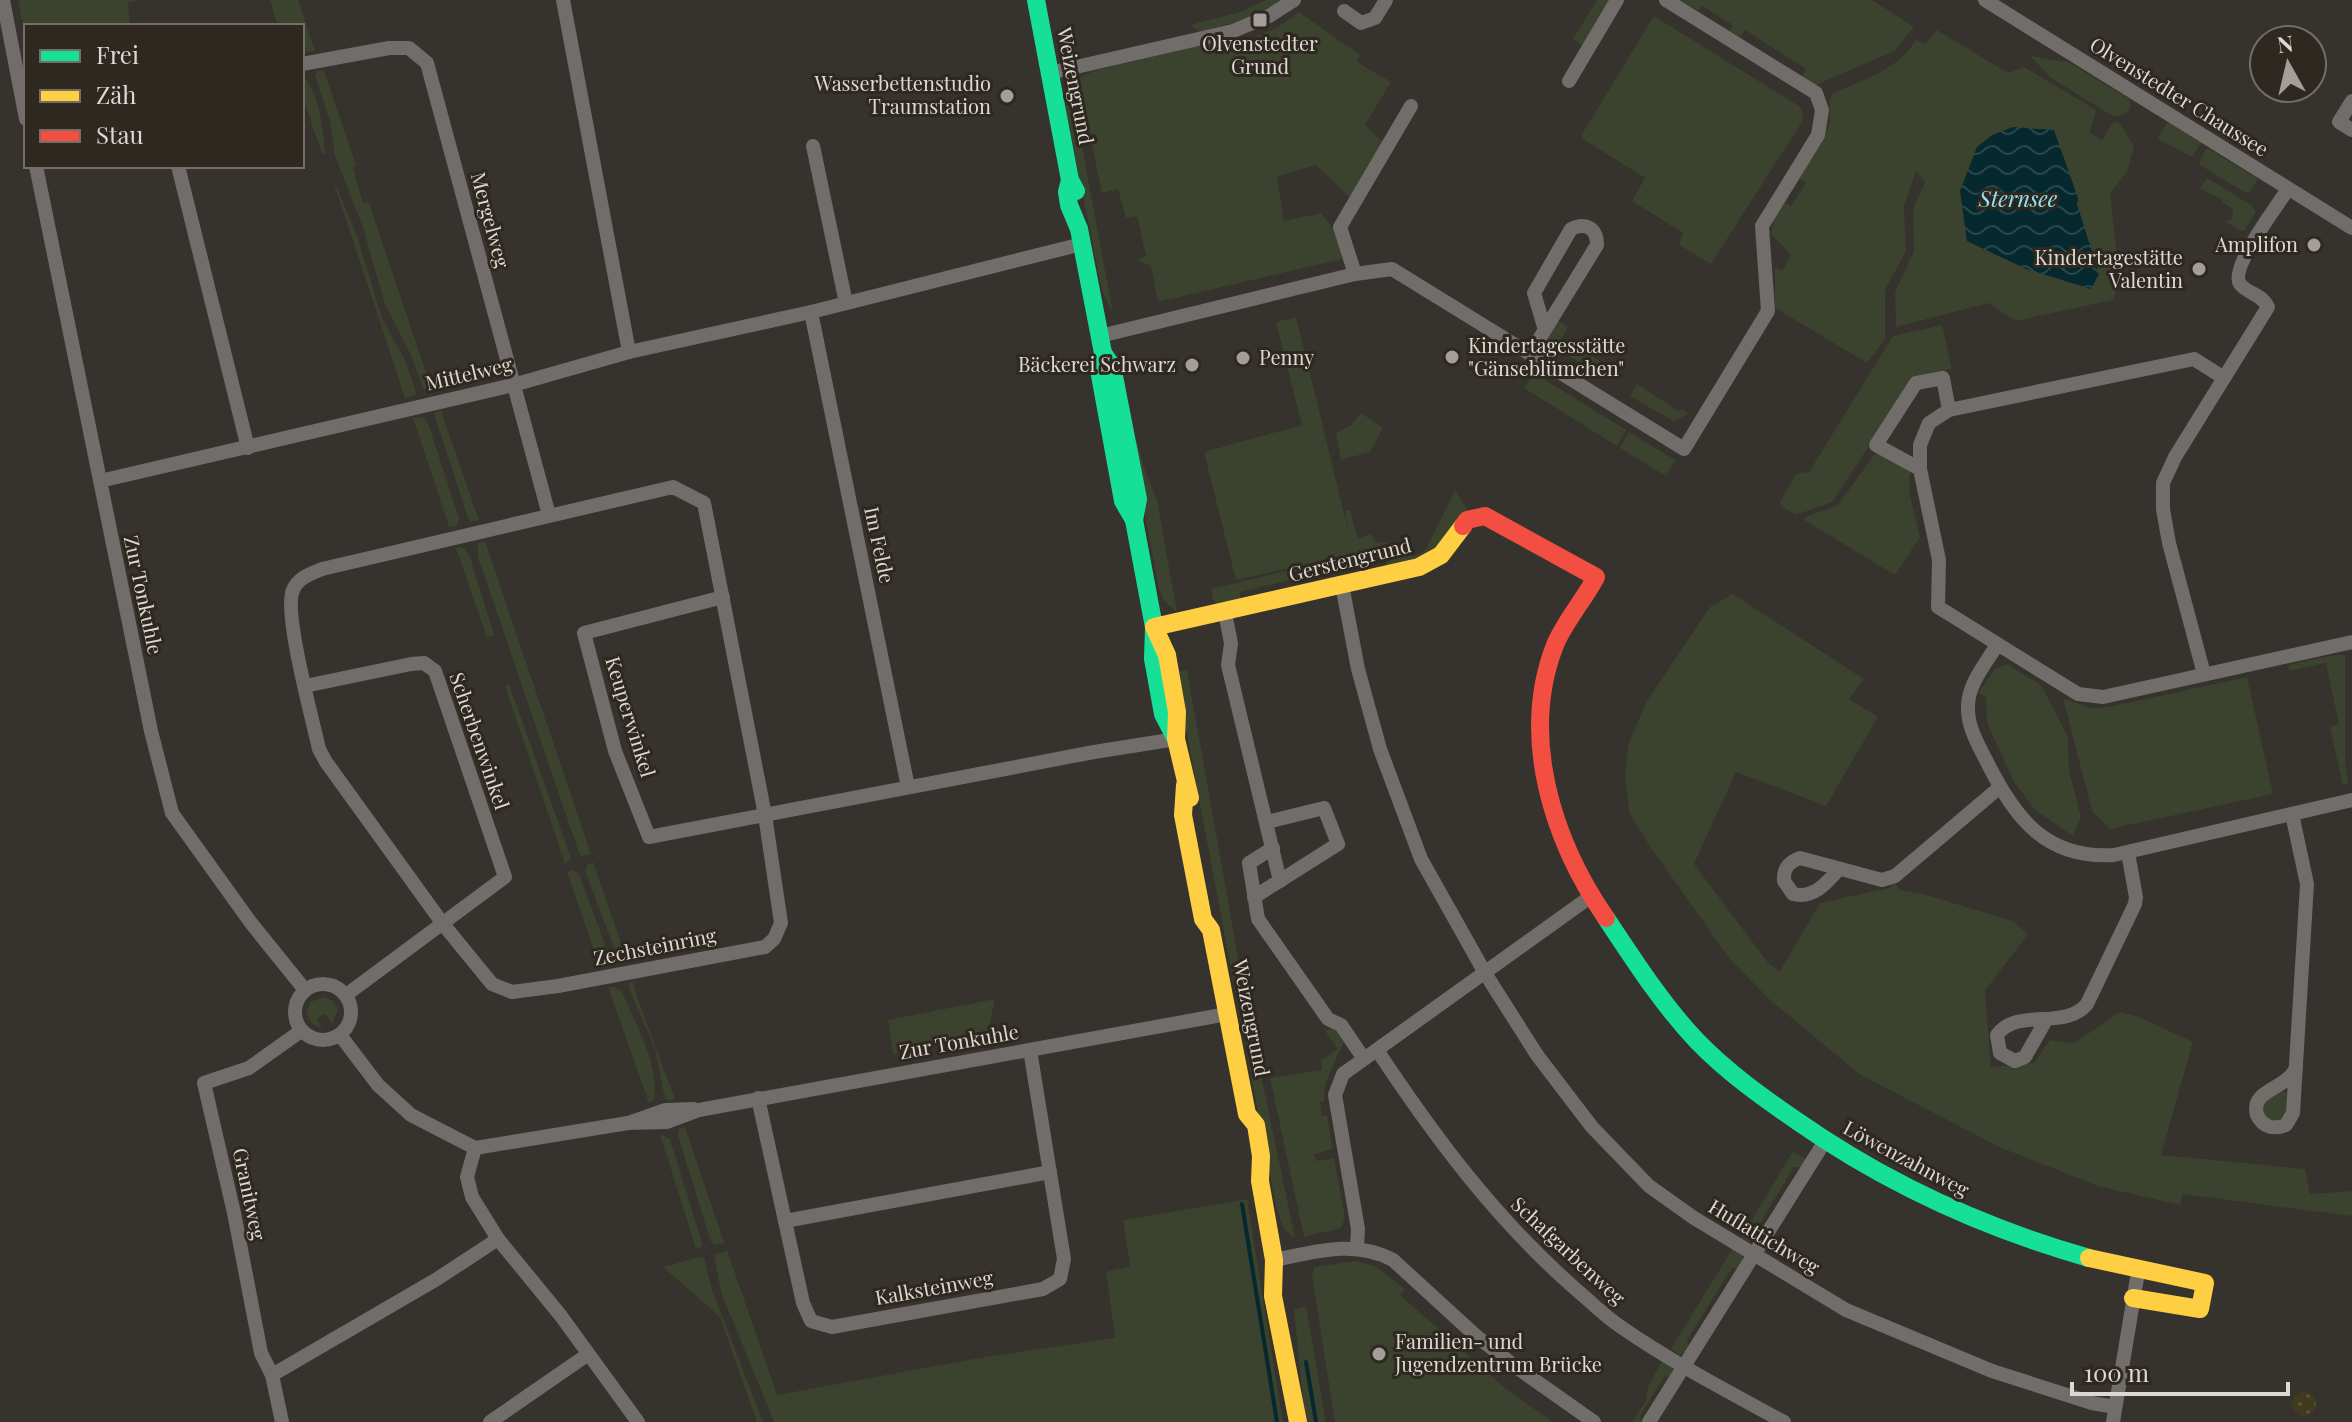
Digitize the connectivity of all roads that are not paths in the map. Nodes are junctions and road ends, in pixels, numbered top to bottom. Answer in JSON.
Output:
{"nodes":[{"id":1,"x":3,"y":0,"type":"edge"},
{"id":2,"x":563,"y":0,"type":"edge"},
{"id":3,"x":1036,"y":0,"type":"edge"},
{"id":4,"x":1294,"y":0,"type":"edge"},
{"id":5,"x":1386,"y":0,"type":"edge"},
{"id":6,"x":1617,"y":0,"type":"edge"},
{"id":7,"x":1666,"y":0,"type":"edge"},
{"id":8,"x":1985,"y":0,"type":"edge"},
{"id":9,"x":1344,"y":11,"type":"dead end"},
{"id":10,"x":304,"y":64,"type":"edge"},
{"id":11,"x":1050,"y":73,"type":"junction"},
{"id":12,"x":1569,"y":81,"type":"dead end"},
{"id":13,"x":2352,"y":101,"type":"edge"},
{"id":14,"x":1411,"y":106,"type":"dead end"},
{"id":15,"x":24,"y":109,"type":"edge"},
{"id":16,"x":2352,"y":130,"type":"edge"},
{"id":17,"x":813,"y":146,"type":"dead end"},
{"id":18,"x":36,"y":168,"type":"edge"},
{"id":19,"x":178,"y":168,"type":"edge"},
{"id":20,"x":2288,"y":189,"type":"junction"},
{"id":21,"x":2352,"y":228,"type":"edge"},
{"id":22,"x":1081,"y":237,"type":"junction"},
{"id":23,"x":1355,"y":274,"type":"junction"},
{"id":24,"x":846,"y":303,"type":"junction"},
{"id":25,"x":811,"y":312,"type":"junction"},
{"id":26,"x":1545,"y":330,"type":"junction"},
{"id":27,"x":1101,"y":345,"type":"junction"},
{"id":28,"x":629,"y":352,"type":"junction"},
{"id":29,"x":1530,"y":354,"type":"junction"},
{"id":30,"x":2224,"y":378,"type":"junction"},
{"id":31,"x":513,"y":385,"type":"junction"},
{"id":32,"x":1949,"y":410,"type":"junction"},
{"id":33,"x":248,"y":448,"type":"junction"},
{"id":34,"x":1920,"y":469,"type":"junction"},
{"id":35,"x":100,"y":481,"type":"junction"},
{"id":36,"x":549,"y":515,"type":"junction"},
{"id":37,"x":1596,"y":577,"type":"joint"},
{"id":38,"x":1342,"y":585,"type":"junction"},
{"id":39,"x":723,"y":597,"type":"junction"},
{"id":40,"x":1225,"y":613,"type":"junction"},
{"id":41,"x":1154,"y":627,"type":"junction"},
{"id":42,"x":2352,"y":642,"type":"edge"},
{"id":43,"x":1997,"y":645,"type":"junction"},
{"id":44,"x":2204,"y":674,"type":"junction"},
{"id":45,"x":305,"y":686,"type":"junction"},
{"id":46,"x":1176,"y":739,"type":"junction"},
{"id":47,"x":908,"y":787,"type":"junction"},
{"id":48,"x":2000,"y":787,"type":"junction"},
{"id":49,"x":2352,"y":800,"type":"edge"},
{"id":50,"x":2292,"y":814,"type":"junction"},
{"id":51,"x":765,"y":815,"type":"junction"},
{"id":52,"x":1267,"y":822,"type":"junction"},
{"id":53,"x":1273,"y":848,"type":"junction"},
{"id":54,"x":2128,"y":853,"type":"junction"},
{"id":55,"x":1839,"y":869,"type":"dead end"},
{"id":56,"x":1280,"y":881,"type":"junction"},
{"id":57,"x":1254,"y":897,"type":"junction"},
{"id":58,"x":1590,"y":897,"type":"junction"},
{"id":59,"x":443,"y":924,"type":"junction"},
{"id":60,"x":1485,"y":973,"type":"junction"},
{"id":61,"x":305,"y":990,"type":"junction"},
{"id":62,"x":346,"y":995,"type":"junction"},
{"id":63,"x":1227,"y":1014,"type":"junction"},
{"id":64,"x":2046,"y":1020,"type":"dead end"},
{"id":65,"x":301,"y":1031,"type":"junction"},
{"id":66,"x":340,"y":1035,"type":"junction"},
{"id":67,"x":1030,"y":1050,"type":"junction"},
{"id":68,"x":1377,"y":1050,"type":"junction"},
{"id":69,"x":1364,"y":1059,"type":"junction"},
{"id":70,"x":2296,"y":1068,"type":"dead end"},
{"id":71,"x":758,"y":1098,"type":"junction"},
{"id":72,"x":1825,"y":1141,"type":"junction"},
{"id":73,"x":475,"y":1148,"type":"junction"},
{"id":74,"x":1050,"y":1172,"type":"junction"},
{"id":75,"x":785,"y":1221,"type":"junction"},
{"id":76,"x":498,"y":1239,"type":"junction"},
{"id":77,"x":1357,"y":1247,"type":"junction"},
{"id":78,"x":1754,"y":1256,"type":"junction"},
{"id":79,"x":1274,"y":1260,"type":"junction"},
{"id":80,"x":2138,"y":1272,"type":"junction"},
{"id":81,"x":2133,"y":1298,"type":"junction"},
{"id":82,"x":587,"y":1355,"type":"junction"},
{"id":83,"x":1683,"y":1367,"type":"junction"},
{"id":84,"x":272,"y":1375,"type":"junction"},
{"id":85,"x":2114,"y":1415,"type":"edge"},
{"id":86,"x":282,"y":1422,"type":"edge"},
{"id":87,"x":490,"y":1422,"type":"edge"},
{"id":88,"x":638,"y":1422,"type":"edge"},
{"id":89,"x":1298,"y":1422,"type":"edge"},
{"id":90,"x":1594,"y":1422,"type":"edge"},
{"id":91,"x":1649,"y":1422,"type":"edge"},
{"id":92,"x":1784,"y":1422,"type":"edge"}],
"edges":[{"from":1,"to":15,"type":"street"},
{"from":2,"to":28,"type":"street"},
{"from":3,"to":11,"type":"street","name":"Weizengrund"},
{"from":4,"to":11,"type":"street"},
{"from":5,"to":9,"type":"street"},
{"from":6,"to":12,"type":"street"},
{"from":7,"to":29,"type":"street"},
{"from":8,"to":20,"type":"street","name":"Olvenstedter Chaussee"},
{"from":10,"to":31,"type":"street","name":"Mergelweg"},
{"from":11,"to":22,"type":"street","name":"Weizengrund"},
{"from":13,"to":16,"type":"street"},
{"from":14,"to":23,"type":"street"},
{"from":17,"to":24,"type":"street"},
{"from":18,"to":35,"type":"street","name":"Zur Tonkuhle"},
{"from":19,"to":33,"type":"street"},
{"from":20,"to":21,"type":"street","name":"Olvenstedter Chaussee"},
{"from":20,"to":30,"type":"street"},
{"from":22,"to":24,"type":"street","name":"Mittelweg"},
{"from":22,"to":27,"type":"street","name":"Weizengrund"},
{"from":23,"to":27,"type":"street"},
{"from":23,"to":29,"type":"street"},
{"from":24,"to":25,"type":"street","name":"Mittelweg"},
{"from":25,"to":28,"type":"street","name":"Mittelweg"},
{"from":25,"to":47,"type":"street","name":"Im Felde"},
{"from":26,"to":26,"type":"street"},
{"from":26,"to":29,"type":"street"},
{"from":27,"to":41,"type":"street","name":"Weizengrund"},
{"from":28,"to":31,"type":"street","name":"Mittelweg"},
{"from":30,"to":32,"type":"street"},
{"from":30,"to":44,"type":"street"},
{"from":31,"to":33,"type":"street","name":"Mittelweg"},
{"from":31,"to":36,"type":"street","name":"Mergelweg"},
{"from":32,"to":34,"type":"street"},
{"from":32,"to":34,"type":"street"},
{"from":33,"to":35,"type":"street","name":"Mittelweg"},
{"from":34,"to":43,"type":"street"},
{"from":35,"to":61,"type":"street","name":"Zur Tonkuhle"},
{"from":36,"to":39,"type":"street","name":"Zechsteinring"},
{"from":36,"to":45,"type":"street","name":"Zechsteinring"},
{"from":37,"to":38,"type":"street","name":"Gerstengrund"},
{"from":37,"to":58,"type":"street","name":"Löwenzahnweg"},
{"from":38,"to":40,"type":"street","name":"Gerstengrund"},
{"from":38,"to":60,"type":"street","name":"Huflattichweg"},
{"from":39,"to":51,"type":"street","name":"Zechsteinring"},
{"from":39,"to":51,"type":"street","name":"Keuperwinkel"},
{"from":40,"to":41,"type":"street","name":"Gerstengrund"},
{"from":40,"to":52,"type":"street"},
{"from":41,"to":46,"type":"street","name":"Weizengrund"},
{"from":42,"to":44,"type":"street"},
{"from":43,"to":44,"type":"street"},
{"from":43,"to":48,"type":"street"},
{"from":45,"to":59,"type":"street","name":"Zechsteinring"},
{"from":45,"to":59,"type":"street","name":"Scherbenwinkel"},
{"from":46,"to":47,"type":"street"},
{"from":46,"to":63,"type":"street","name":"Weizengrund"},
{"from":47,"to":51,"type":"street"},
{"from":48,"to":54,"type":"street"},
{"from":48,"to":55,"type":"street"},
{"from":49,"to":50,"type":"street"},
{"from":50,"to":54,"type":"street"},
{"from":50,"to":70,"type":"street"},
{"from":51,"to":59,"type":"street","name":"Zechsteinring"},
{"from":52,"to":53,"type":"street"},
{"from":52,"to":56,"type":"street"},
{"from":53,"to":56,"type":"street"},
{"from":53,"to":57,"type":"street"},
{"from":54,"to":64,"type":"street"},
{"from":56,"to":57,"type":"street"},
{"from":57,"to":69,"type":"street"},
{"from":58,"to":60,"type":"street"},
{"from":58,"to":72,"type":"street","name":"Löwenzahnweg"},
{"from":59,"to":62,"type":"street"},
{"from":60,"to":68,"type":"street"},
{"from":60,"to":78,"type":"street","name":"Huflattichweg"},
{"from":61,"to":62,"type":"street"},
{"from":61,"to":65,"type":"street"},
{"from":62,"to":66,"type":"street"},
{"from":63,"to":67,"type":"street","name":"Zur Tonkuhle"},
{"from":63,"to":79,"type":"street","name":"Weizengrund"},
{"from":65,"to":66,"type":"street"},
{"from":65,"to":84,"type":"street","name":"Granitweg"},
{"from":66,"to":73,"type":"street"},
{"from":67,"to":71,"type":"street","name":"Zur Tonkuhle"},
{"from":67,"to":74,"type":"street","name":"Kalksteinweg"},
{"from":68,"to":69,"type":"street"},
{"from":68,"to":83,"type":"street","name":"Schafgarbenweg"},
{"from":69,"to":77,"type":"street"},
{"from":71,"to":73,"type":"street","name":"Zur Tonkuhle"},
{"from":71,"to":75,"type":"street","name":"Kalksteinweg"},
{"from":72,"to":78,"type":"street"},
{"from":72,"to":80,"type":"street","name":"Löwenzahnweg"},
{"from":73,"to":76,"type":"street"},
{"from":74,"to":75,"type":"street"},
{"from":74,"to":75,"type":"street","name":"Kalksteinweg"},
{"from":76,"to":82,"type":"street"},
{"from":76,"to":84,"type":"street"},
{"from":77,"to":79,"type":"street"},
{"from":77,"to":90,"type":"street"},
{"from":78,"to":83,"type":"street"},
{"from":78,"to":85,"type":"street","name":"Huflattichweg"},
{"from":79,"to":89,"type":"street","name":"Weizengrund"},
{"from":80,"to":81,"type":"street"},
{"from":80,"to":81,"type":"street","name":"Löwenzahnweg"},
{"from":81,"to":85,"type":"street"},
{"from":82,"to":87,"type":"street"},
{"from":82,"to":88,"type":"street"},
{"from":83,"to":91,"type":"street"},
{"from":83,"to":92,"type":"street","name":"Schafgarbenweg"},
{"from":84,"to":86,"type":"street","name":"Granitweg"}]}
